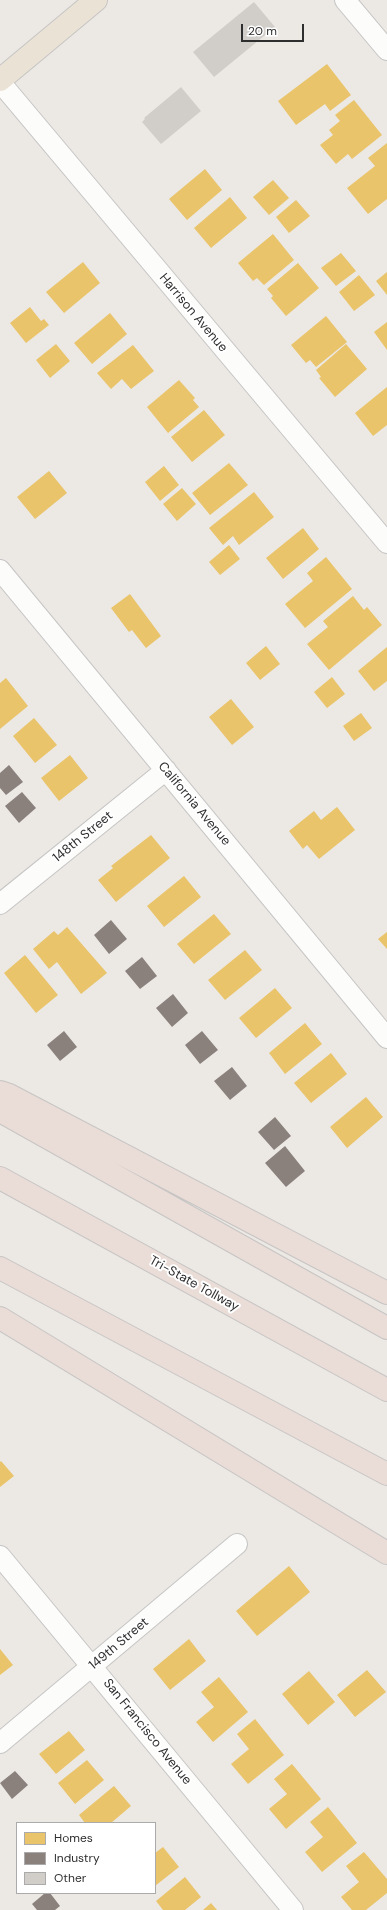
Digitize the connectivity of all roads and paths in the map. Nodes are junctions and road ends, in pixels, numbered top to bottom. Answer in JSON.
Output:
{"nodes":[{"id":1,"x":96,"y":0,"type":"edge"},
{"id":2,"x":346,"y":0,"type":"edge"},
{"id":3,"x":387,"y":50,"type":"edge"},
{"id":4,"x":0,"y":81,"type":"edge"},
{"id":5,"x":387,"y":543,"type":"edge"},
{"id":6,"x":0,"y":570,"type":"edge"},
{"id":7,"x":166,"y":770,"type":"junction"},
{"id":8,"x":0,"y":904,"type":"edge"},
{"id":9,"x":387,"y":1038,"type":"edge"},
{"id":10,"x":0,"y":1092,"type":"edge"},
{"id":11,"x":0,"y":1111,"type":"edge"},
{"id":12,"x":0,"y":1178,"type":"edge"},
{"id":13,"x":0,"y":1268,"type":"edge"},
{"id":14,"x":387,"y":1293,"type":"edge"},
{"id":15,"x":0,"y":1318,"type":"edge"},
{"id":16,"x":387,"y":1328,"type":"edge"},
{"id":17,"x":387,"y":1390,"type":"edge"},
{"id":18,"x":387,"y":1474,"type":"edge"},
{"id":19,"x":237,"y":1544,"type":"dead end"},
{"id":20,"x":387,"y":1553,"type":"edge"},
{"id":21,"x":0,"y":1556,"type":"edge"},
{"id":22,"x":92,"y":1666,"type":"junction"},
{"id":23,"x":0,"y":1743,"type":"edge"},
{"id":24,"x":293,"y":1910,"type":"edge"}],
"edges":[{"from":1,"to":4,"type":"main road"},
{"from":2,"to":3,"type":"street"},
{"from":4,"to":5,"type":"street","name":"Harrison Avenue"},
{"from":6,"to":7,"type":"street","name":"California Avenue"},
{"from":7,"to":8,"type":"street","name":"148th Street"},
{"from":7,"to":9,"type":"street","name":"California Avenue"},
{"from":10,"to":14,"type":"highway"},
{"from":11,"to":16,"type":"highway"},
{"from":12,"to":17,"type":"highway","name":"Tri-State Tollway"},
{"from":13,"to":18,"type":"highway"},
{"from":15,"to":20,"type":"highway"},
{"from":19,"to":22,"type":"street","name":"149th Street"},
{"from":21,"to":22,"type":"street","name":"San Francisco Avenue"},
{"from":22,"to":23,"type":"street","name":"149th Street"},
{"from":22,"to":24,"type":"street","name":"San Francisco Avenue"}]}
